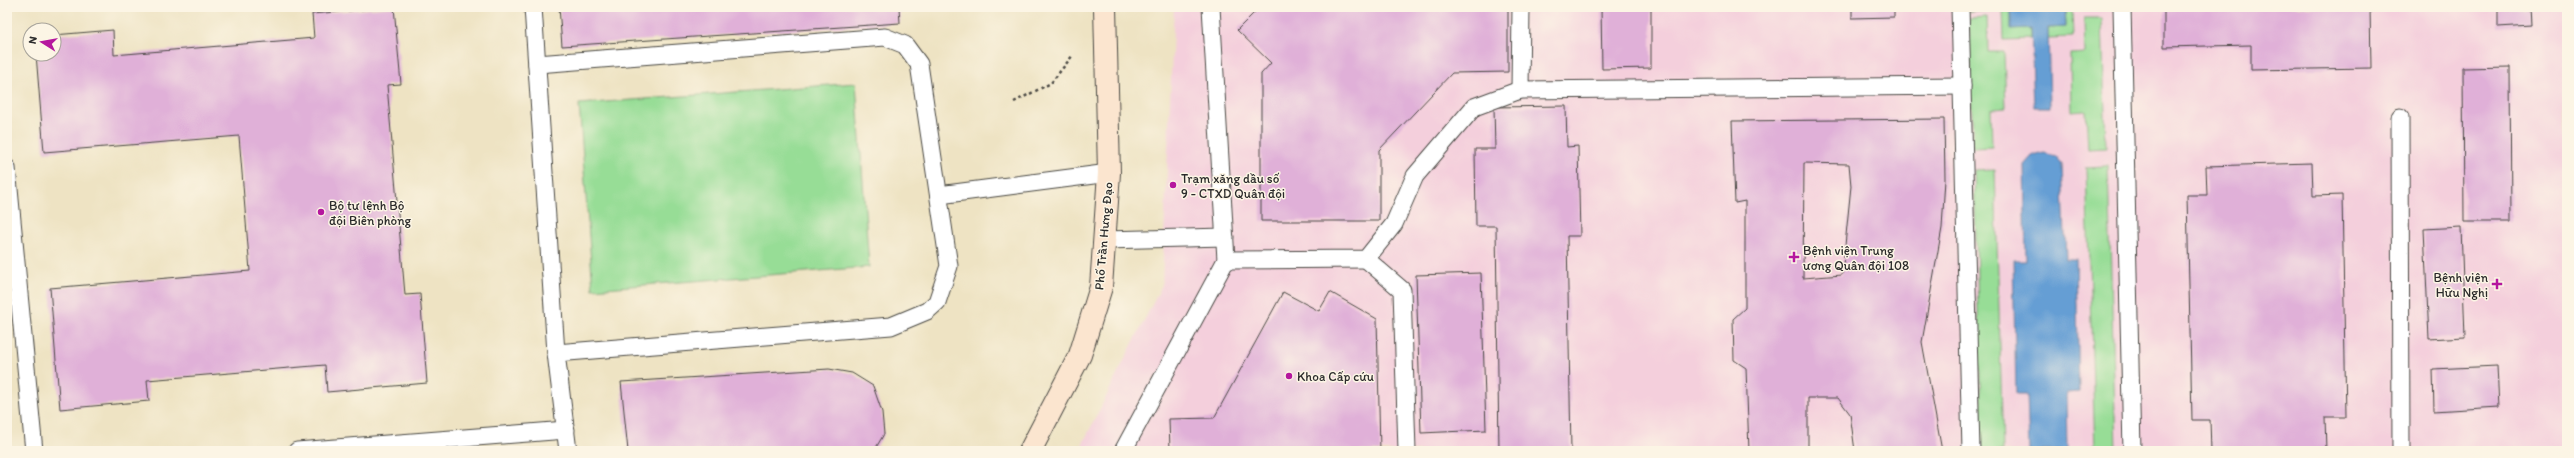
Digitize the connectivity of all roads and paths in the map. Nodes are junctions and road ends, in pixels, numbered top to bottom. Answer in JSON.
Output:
{"nodes":[{"id":1,"x":533,"y":7,"type":"edge"},
{"id":2,"x":1105,"y":7,"type":"edge"},
{"id":3,"x":1211,"y":7,"type":"edge"},
{"id":4,"x":1521,"y":7,"type":"edge"},
{"id":5,"x":1960,"y":7,"type":"edge"},
{"id":6,"x":2122,"y":7,"type":"edge"},
{"id":7,"x":1076,"y":52,"type":"dead end"},
{"id":8,"x":537,"y":64,"type":"junction"},
{"id":9,"x":1962,"y":86,"type":"junction"},
{"id":10,"x":1520,"y":90,"type":"junction"},
{"id":11,"x":1014,"y":102,"type":"dead end"},
{"id":12,"x":2400,"y":117,"type":"dead end"},
{"id":13,"x":7,"y":168,"type":"edge"},
{"id":14,"x":1109,"y":173,"type":"junction"},
{"id":15,"x":939,"y":195,"type":"junction"},
{"id":16,"x":1225,"y":237,"type":"junction"},
{"id":17,"x":1104,"y":240,"type":"junction"},
{"id":18,"x":1366,"y":259,"type":"junction"},
{"id":19,"x":1226,"y":260,"type":"junction"},
{"id":20,"x":556,"y":353,"type":"junction"},
{"id":21,"x":566,"y":430,"type":"junction"},
{"id":22,"x":34,"y":451,"type":"edge"},
{"id":23,"x":297,"y":451,"type":"edge"},
{"id":24,"x":568,"y":451,"type":"edge"},
{"id":25,"x":1030,"y":451,"type":"edge"},
{"id":26,"x":1123,"y":451,"type":"edge"},
{"id":27,"x":1407,"y":451,"type":"edge"},
{"id":28,"x":1971,"y":451,"type":"edge"},
{"id":29,"x":2132,"y":451,"type":"edge"},
{"id":30,"x":2401,"y":451,"type":"edge"}],
"edges":[{"from":1,"to":8,"type":"lane"},
{"from":2,"to":14,"type":"main road","name":"Phố Trần Hưng Đạo"},
{"from":3,"to":16,"type":"lane"},
{"from":4,"to":10,"type":"lane"},
{"from":5,"to":9,"type":"lane"},
{"from":6,"to":29,"type":"lane"},
{"from":7,"to":11,"type":"path"},
{"from":8,"to":15,"type":"lane"},
{"from":8,"to":20,"type":"lane"},
{"from":9,"to":10,"type":"lane"},
{"from":9,"to":28,"type":"lane"},
{"from":10,"to":18,"type":"lane"},
{"from":12,"to":30,"type":"lane"},
{"from":13,"to":22,"type":"lane"},
{"from":14,"to":15,"type":"lane"},
{"from":14,"to":17,"type":"main road","name":"Phố Trần Hưng Đạo"},
{"from":15,"to":20,"type":"lane"},
{"from":16,"to":17,"type":"lane"},
{"from":16,"to":19,"type":"lane"},
{"from":17,"to":25,"type":"main road","name":"Phố Trần Hưng Đạo"},
{"from":18,"to":19,"type":"lane"},
{"from":18,"to":27,"type":"lane"},
{"from":19,"to":26,"type":"lane"},
{"from":20,"to":21,"type":"lane"},
{"from":21,"to":23,"type":"lane"},
{"from":21,"to":24,"type":"lane"}]}
